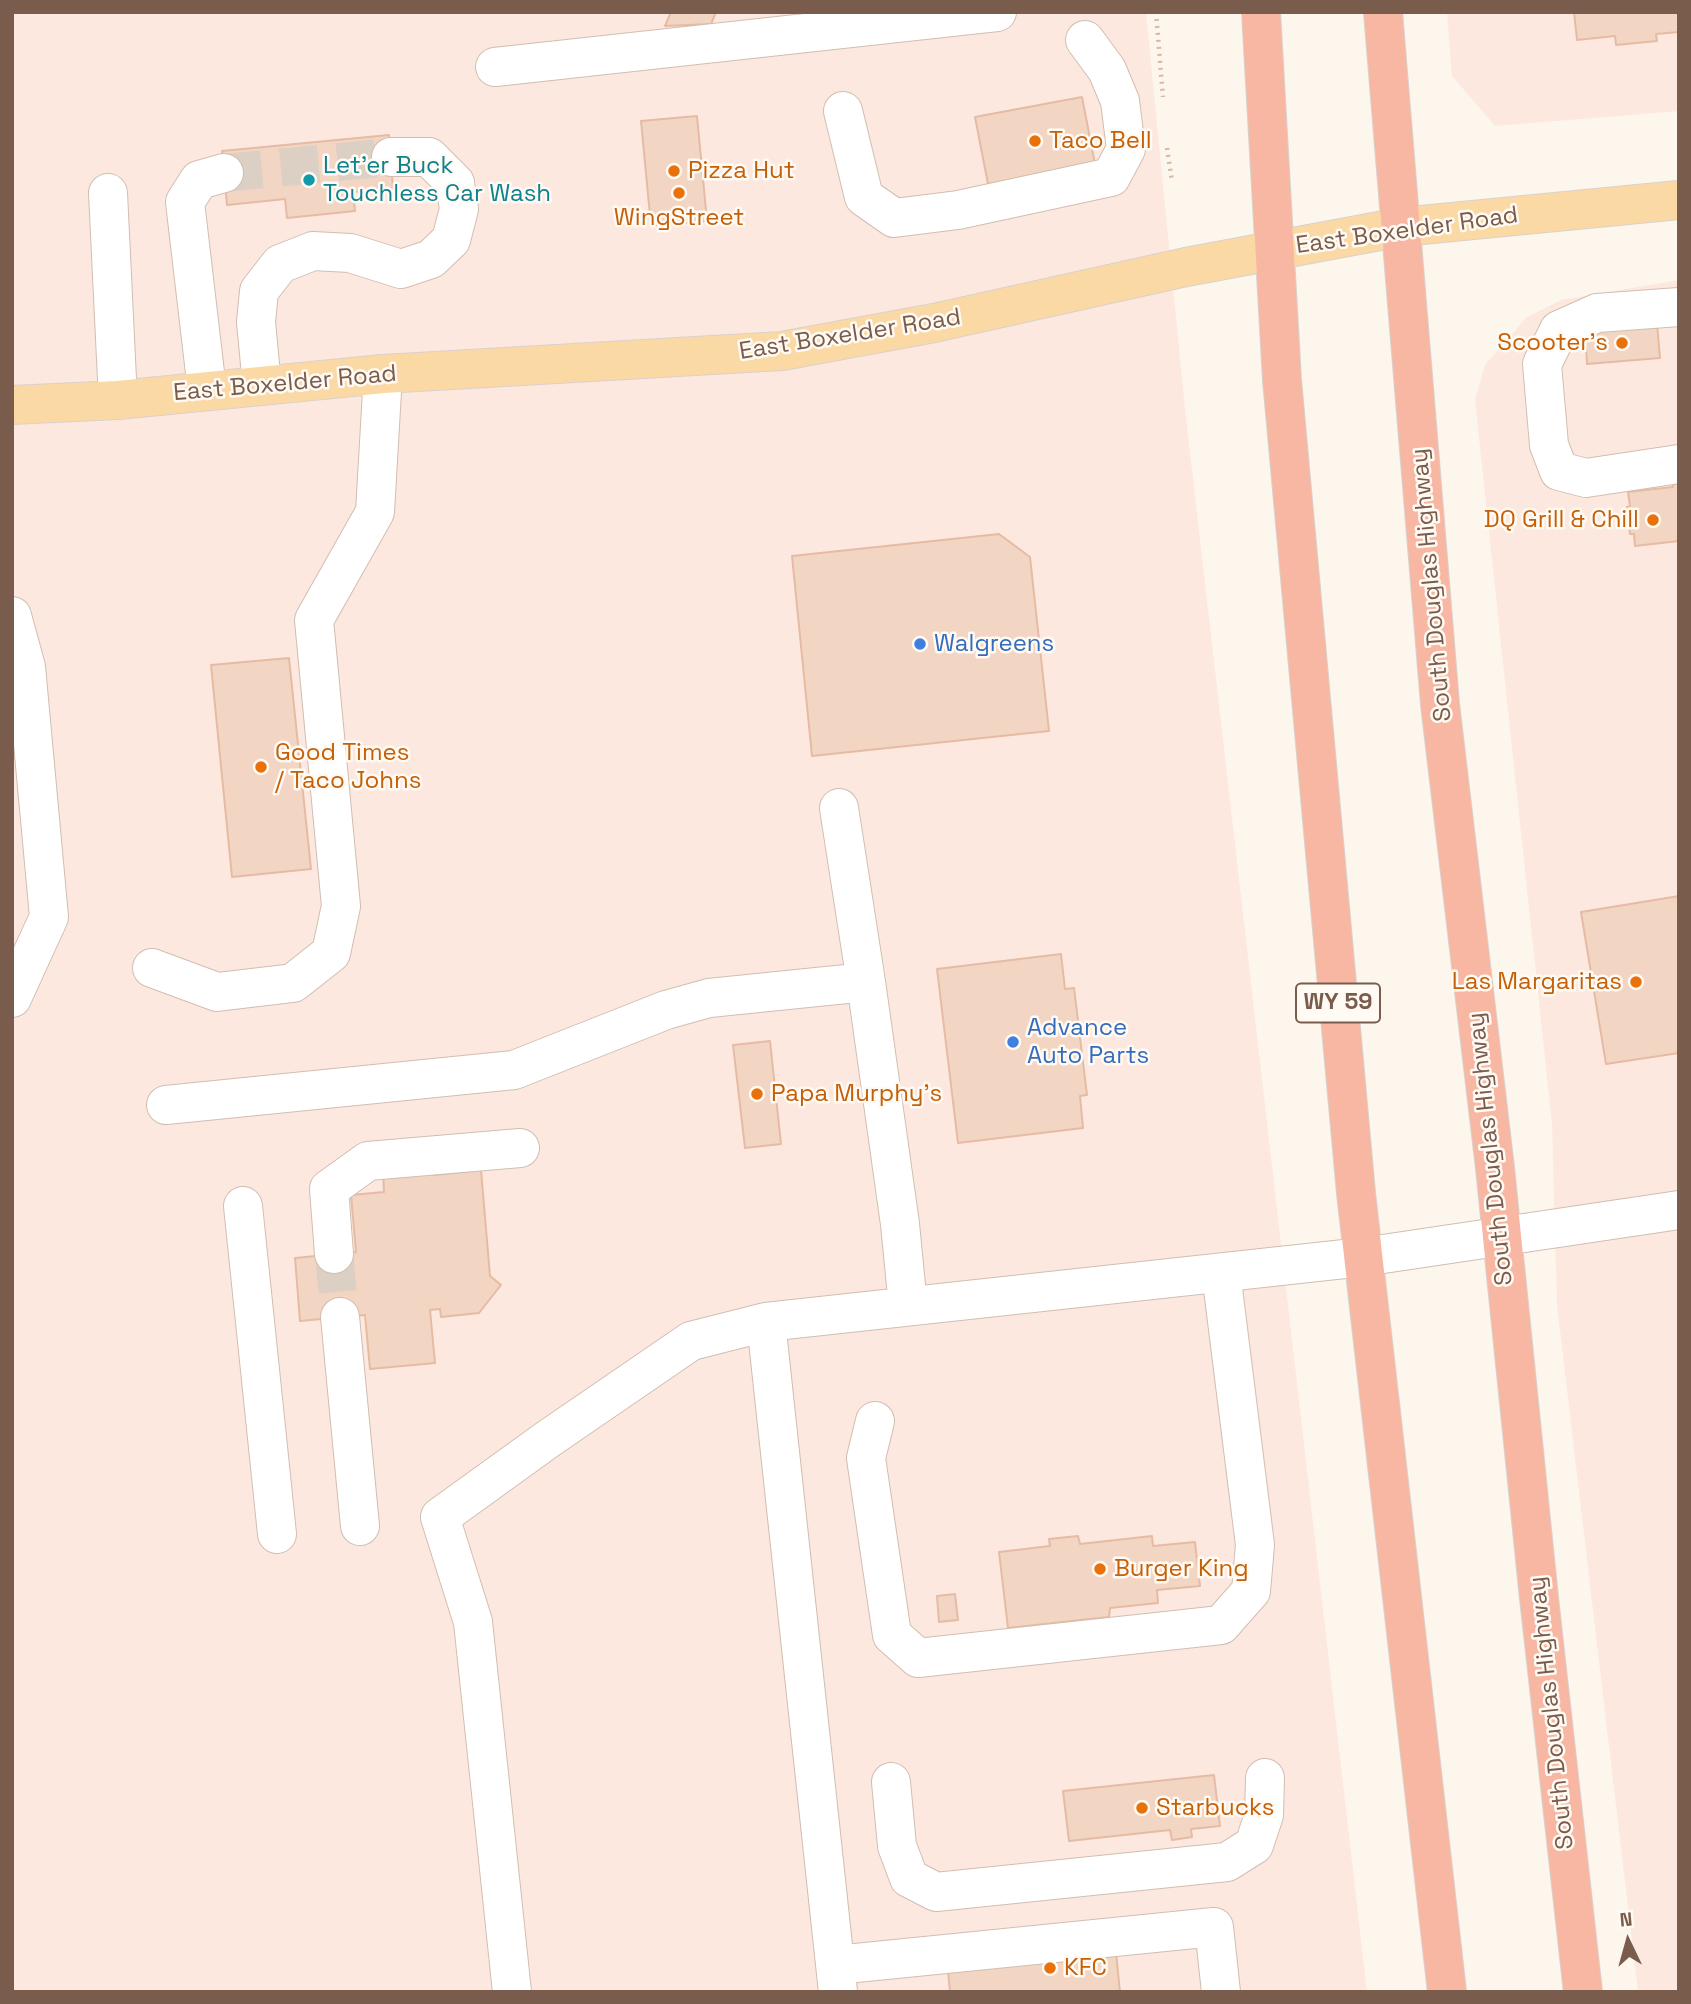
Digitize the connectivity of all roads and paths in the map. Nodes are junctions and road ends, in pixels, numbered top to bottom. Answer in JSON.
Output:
{"nodes":[{"id":1,"x":997,"y":12,"type":"edge"},
{"id":2,"x":1156,"y":12,"type":"edge"},
{"id":3,"x":1261,"y":12,"type":"edge"},
{"id":4,"x":1383,"y":12,"type":"edge"},
{"id":5,"x":1085,"y":40,"type":"dead end"},
{"id":6,"x":495,"y":67,"type":"dead end"},
{"id":7,"x":1163,"y":107,"type":"dead end"},
{"id":8,"x":843,"y":111,"type":"dead end"},
{"id":9,"x":1167,"y":146,"type":"dead end"},
{"id":10,"x":391,"y":157,"type":"tunnel mouth"},
{"id":11,"x":224,"y":173,"type":"tunnel mouth"},
{"id":12,"x":1172,"y":181,"type":"dead end"},
{"id":13,"x":108,"y":193,"type":"dead end"},
{"id":14,"x":1679,"y":200,"type":"edge"},
{"id":15,"x":1401,"y":227,"type":"junction"},
{"id":16,"x":1275,"y":250,"type":"junction"},
{"id":17,"x":1679,"y":307,"type":"edge"},
{"id":18,"x":383,"y":374,"type":"junction"},
{"id":19,"x":262,"y":385,"type":"junction"},
{"id":20,"x":206,"y":390,"type":"junction"},
{"id":21,"x":118,"y":400,"type":"junction"},
{"id":22,"x":12,"y":405,"type":"edge"},
{"id":23,"x":1679,"y":464,"type":"edge"},
{"id":24,"x":12,"y":615,"type":"edge"},
{"id":25,"x":839,"y":808,"type":"dead end"},
{"id":26,"x":152,"y":968,"type":"dead end"},
{"id":27,"x":866,"y":982,"type":"junction"},
{"id":28,"x":12,"y":998,"type":"edge"},
{"id":29,"x":166,"y":1105,"type":"dead end"},
{"id":30,"x":520,"y":1148,"type":"dead end"},
{"id":31,"x":243,"y":1206,"type":"dead end"},
{"id":32,"x":1679,"y":1210,"type":"edge"},
{"id":33,"x":1501,"y":1237,"type":"junction"},
{"id":34,"x":334,"y":1254,"type":"tunnel mouth"},
{"id":35,"x":1363,"y":1256,"type":"junction"},
{"id":36,"x":1221,"y":1273,"type":"junction"},
{"id":37,"x":908,"y":1306,"type":"junction"},
{"id":38,"x":340,"y":1317,"type":"tunnel mouth"},
{"id":39,"x":766,"y":1322,"type":"junction"},
{"id":40,"x":875,"y":1421,"type":"dead end"},
{"id":41,"x":360,"y":1526,"type":"dead end"},
{"id":42,"x":277,"y":1534,"type":"dead end"},
{"id":43,"x":1265,"y":1778,"type":"dead end"},
{"id":44,"x":891,"y":1782,"type":"dead end"},
{"id":45,"x":837,"y":1978,"type":"edge"},
{"id":46,"x":512,"y":1992,"type":"edge"},
{"id":47,"x":1221,"y":1992,"type":"edge"},
{"id":48,"x":1447,"y":1992,"type":"edge"},
{"id":49,"x":1583,"y":1992,"type":"edge"}],
"edges":[{"from":1,"to":6,"type":"street"},
{"from":2,"to":7,"type":"path"},
{"from":3,"to":16,"type":"highway","number":"WY 59"},
{"from":4,"to":15,"type":"highway","name":"South Douglas Highway"},
{"from":5,"to":8,"type":"street"},
{"from":9,"to":12,"type":"path"},
{"from":10,"to":19,"type":"street"},
{"from":11,"to":20,"type":"street"},
{"from":13,"to":21,"type":"street"},
{"from":14,"to":15,"type":"main road","name":"East Boxelder Road"},
{"from":15,"to":16,"type":"main road","name":"East Boxelder Road"},
{"from":15,"to":33,"type":"highway","name":"South Douglas Highway"},
{"from":16,"to":18,"type":"main road","name":"East Boxelder Road"},
{"from":16,"to":35,"type":"highway","number":"WY 59"},
{"from":17,"to":23,"type":"street"},
{"from":18,"to":19,"type":"main road","name":"East Boxelder Road"},
{"from":18,"to":26,"type":"street"},
{"from":19,"to":20,"type":"main road","name":"East Boxelder Road"},
{"from":20,"to":21,"type":"main road","name":"East Boxelder Road"},
{"from":21,"to":22,"type":"main road","name":"East Boxelder Road"},
{"from":24,"to":28,"type":"street"},
{"from":25,"to":27,"type":"street"},
{"from":27,"to":29,"type":"street"},
{"from":27,"to":37,"type":"street"},
{"from":30,"to":34,"type":"street"},
{"from":31,"to":42,"type":"street"},
{"from":32,"to":33,"type":"street"},
{"from":33,"to":35,"type":"street"},
{"from":33,"to":49,"type":"highway","name":"South Douglas Highway"},
{"from":35,"to":36,"type":"street"},
{"from":35,"to":48,"type":"highway","number":"WY 59"},
{"from":36,"to":37,"type":"street"},
{"from":36,"to":40,"type":"street"},
{"from":37,"to":39,"type":"street"},
{"from":38,"to":41,"type":"street"},
{"from":39,"to":45,"type":"street"},
{"from":39,"to":46,"type":"street"},
{"from":43,"to":44,"type":"street"},
{"from":45,"to":47,"type":"street"}]}
